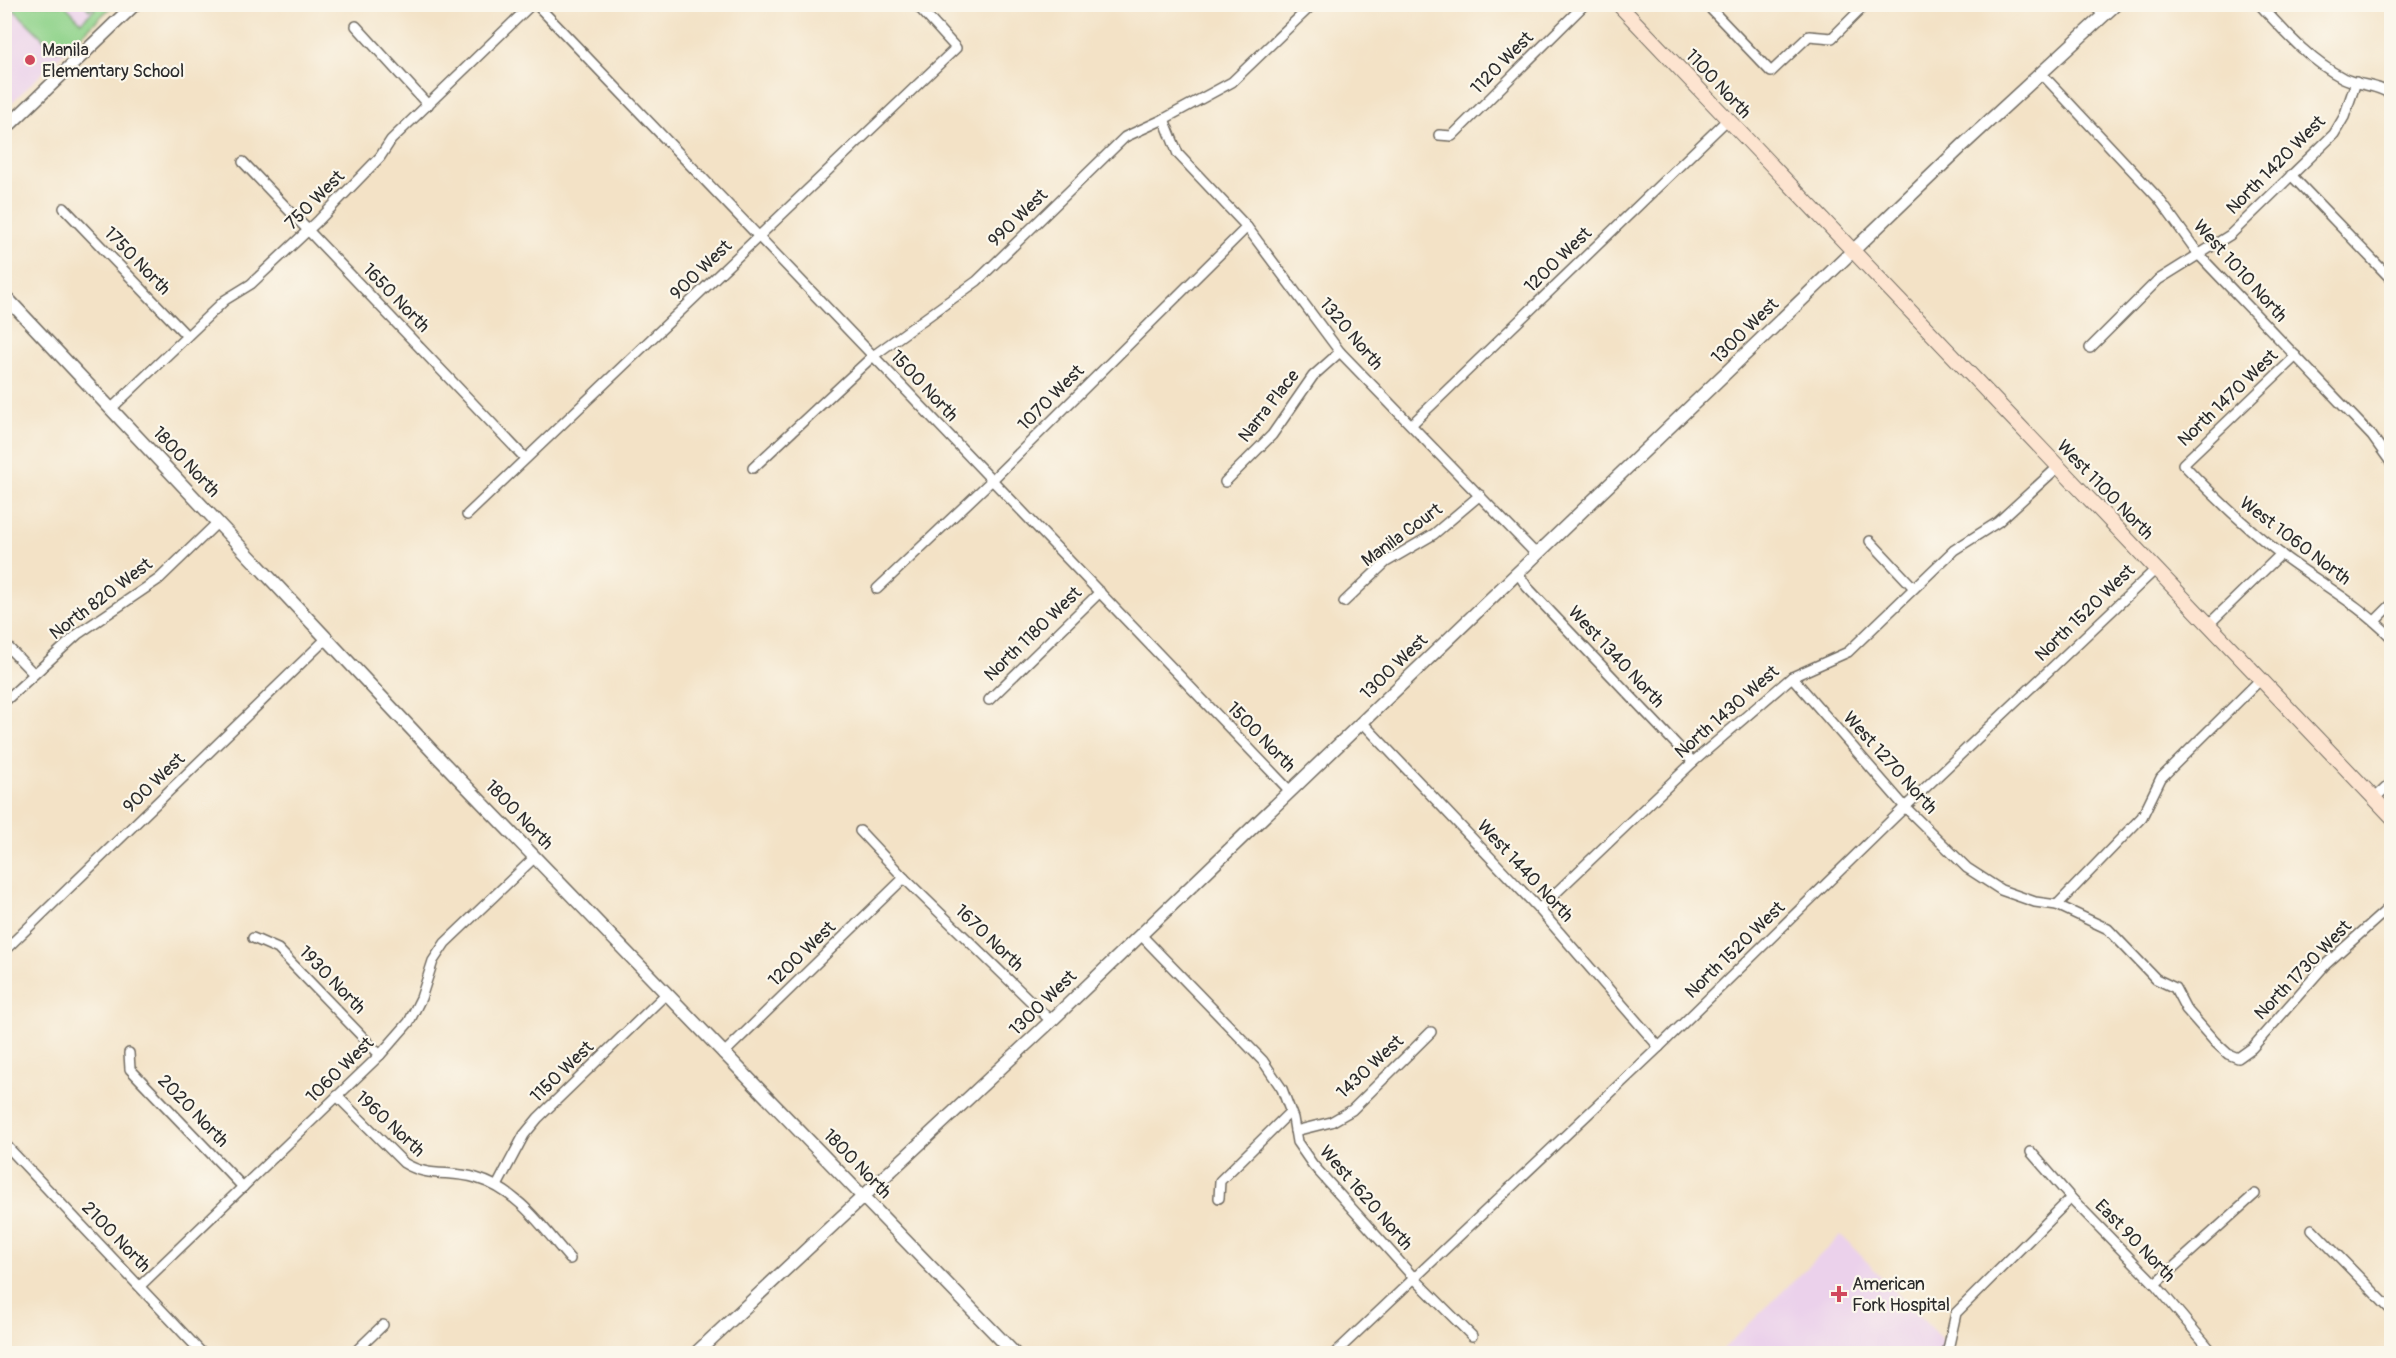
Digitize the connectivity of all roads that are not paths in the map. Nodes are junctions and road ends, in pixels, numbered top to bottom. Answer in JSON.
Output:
{"nodes":[{"id":1,"x":135,"y":4,"type":"edge"},
{"id":2,"x":534,"y":4,"type":"edge"},
{"id":3,"x":916,"y":4,"type":"edge"},
{"id":4,"x":1313,"y":4,"type":"edge"},
{"id":5,"x":1585,"y":4,"type":"edge"},
{"id":6,"x":1618,"y":4,"type":"edge"},
{"id":7,"x":1706,"y":4,"type":"edge"},
{"id":8,"x":1866,"y":4,"type":"edge"},
{"id":9,"x":2093,"y":4,"type":"edge"},
{"id":10,"x":2116,"y":4,"type":"edge"},
{"id":11,"x":2259,"y":4,"type":"edge"},
{"id":12,"x":2103,"y":15,"type":"junction"},
{"id":13,"x":356,"y":26,"type":"dead end"},
{"id":14,"x":2041,"y":73,"type":"junction"},
{"id":15,"x":2356,"y":82,"type":"junction"},
{"id":16,"x":2391,"y":95,"type":"edge"},
{"id":17,"x":428,"y":105,"type":"junction"},
{"id":18,"x":1164,"y":119,"type":"junction"},
{"id":19,"x":1727,"y":120,"type":"junction"},
{"id":20,"x":4,"y":130,"type":"edge"},
{"id":21,"x":1439,"y":135,"type":"dead end"},
{"id":22,"x":243,"y":162,"type":"dead end"},
{"id":23,"x":2291,"y":175,"type":"junction"},
{"id":24,"x":1792,"y":188,"type":"joint"},
{"id":25,"x":64,"y":208,"type":"dead end"},
{"id":26,"x":1246,"y":227,"type":"junction"},
{"id":27,"x":308,"y":230,"type":"junction"},
{"id":28,"x":759,"y":238,"type":"junction"},
{"id":29,"x":1852,"y":252,"type":"junction"},
{"id":30,"x":2200,"y":256,"type":"junction"},
{"id":31,"x":2391,"y":280,"type":"edge"},
{"id":32,"x":4,"y":295,"type":"edge"},
{"id":33,"x":187,"y":336,"type":"junction"},
{"id":34,"x":2090,"y":348,"type":"dead end"},
{"id":35,"x":1340,"y":352,"type":"junction"},
{"id":36,"x":873,"y":356,"type":"junction"},
{"id":37,"x":2296,"y":356,"type":"junction"},
{"id":38,"x":111,"y":408,"type":"junction"},
{"id":39,"x":1412,"y":424,"type":"junction"},
{"id":40,"x":525,"y":458,"type":"junction"},
{"id":41,"x":2183,"y":464,"type":"joint"},
{"id":42,"x":2391,"y":464,"type":"edge"},
{"id":43,"x":2058,"y":467,"type":"junction"},
{"id":44,"x":753,"y":468,"type":"dead end"},
{"id":45,"x":991,"y":481,"type":"junction"},
{"id":46,"x":1225,"y":482,"type":"dead end"},
{"id":47,"x":1480,"y":495,"type":"junction"},
{"id":48,"x":467,"y":515,"type":"dead end"},
{"id":49,"x":217,"y":523,"type":"junction"},
{"id":50,"x":1870,"y":541,"type":"dead end"},
{"id":51,"x":1536,"y":554,"type":"junction"},
{"id":52,"x":2281,"y":554,"type":"junction"},
{"id":53,"x":2156,"y":569,"type":"junction"},
{"id":54,"x":1518,"y":573,"type":"junction"},
{"id":55,"x":1914,"y":588,"type":"junction"},
{"id":56,"x":877,"y":589,"type":"dead end"},
{"id":57,"x":1100,"y":592,"type":"junction"},
{"id":58,"x":1344,"y":602,"type":"dead end"},
{"id":59,"x":2391,"y":604,"type":"edge"},
{"id":60,"x":2375,"y":621,"type":"junction"},
{"id":61,"x":2208,"y":625,"type":"junction"},
{"id":62,"x":327,"y":638,"type":"junction"},
{"id":63,"x":2391,"y":638,"type":"edge"},
{"id":64,"x":4,"y":643,"type":"edge"},
{"id":65,"x":34,"y":674,"type":"junction"},
{"id":66,"x":1792,"y":677,"type":"junction"},
{"id":67,"x":2260,"y":680,"type":"junction"},
{"id":68,"x":989,"y":700,"type":"dead end"},
{"id":69,"x":4,"y":702,"type":"edge"},
{"id":70,"x":1362,"y":722,"type":"junction"},
{"id":71,"x":1692,"y":762,"type":"junction"},
{"id":72,"x":2391,"y":782,"type":"edge"},
{"id":73,"x":1289,"y":790,"type":"junction"},
{"id":74,"x":2374,"y":799,"type":"junction"},
{"id":75,"x":1905,"y":807,"type":"junction"},
{"id":76,"x":2391,"y":817,"type":"edge"},
{"id":77,"x":860,"y":831,"type":"dead end"},
{"id":78,"x":535,"y":857,"type":"junction"},
{"id":79,"x":904,"y":878,"type":"junction"},
{"id":80,"x":2391,"y":904,"type":"edge"},
{"id":81,"x":2057,"y":905,"type":"junction"},
{"id":82,"x":1539,"y":909,"type":"junction"},
{"id":83,"x":1140,"y":934,"type":"junction"},
{"id":84,"x":253,"y":938,"type":"dead end"},
{"id":85,"x":4,"y":951,"type":"edge"},
{"id":86,"x":666,"y":994,"type":"junction"},
{"id":87,"x":1051,"y":1021,"type":"junction"},
{"id":88,"x":1431,"y":1032,"type":"dead end"},
{"id":89,"x":1659,"y":1047,"type":"junction"},
{"id":90,"x":129,"y":1053,"type":"dead end"},
{"id":91,"x":380,"y":1054,"type":"junction"},
{"id":92,"x":723,"y":1054,"type":"junction"},
{"id":93,"x":2238,"y":1058,"type":"joint"},
{"id":94,"x":337,"y":1096,"type":"junction"},
{"id":95,"x":1290,"y":1112,"type":"junction"},
{"id":96,"x":1295,"y":1131,"type":"junction"},
{"id":97,"x":4,"y":1143,"type":"edge"},
{"id":98,"x":2031,"y":1152,"type":"dead end"},
{"id":99,"x":497,"y":1186,"type":"junction"},
{"id":100,"x":243,"y":1187,"type":"junction"},
{"id":101,"x":2255,"y":1194,"type":"dead end"},
{"id":102,"x":863,"y":1196,"type":"junction"},
{"id":103,"x":1219,"y":1198,"type":"dead end"},
{"id":104,"x":2071,"y":1198,"type":"junction"},
{"id":105,"x":2312,"y":1229,"type":"dead end"},
{"id":106,"x":570,"y":1259,"type":"dead end"},
{"id":107,"x":1414,"y":1278,"type":"junction"},
{"id":108,"x":2155,"y":1284,"type":"junction"},
{"id":109,"x":140,"y":1286,"type":"junction"},
{"id":110,"x":2391,"y":1311,"type":"edge"},
{"id":111,"x":383,"y":1325,"type":"dead end"},
{"id":112,"x":1472,"y":1336,"type":"dead end"},
{"id":113,"x":203,"y":1353,"type":"edge"},
{"id":114,"x":353,"y":1353,"type":"edge"},
{"id":115,"x":695,"y":1353,"type":"edge"},
{"id":116,"x":1015,"y":1353,"type":"edge"},
{"id":117,"x":1334,"y":1353,"type":"edge"},
{"id":118,"x":1947,"y":1353,"type":"edge"},
{"id":119,"x":2214,"y":1353,"type":"edge"}],
"edges":[{"from":1,"to":20,"type":"street"},
{"from":2,"to":17,"type":"street","name":"750 West"},
{"from":2,"to":28,"type":"street","name":"1500 North"},
{"from":3,"to":28,"type":"street","name":"900 West"},
{"from":4,"to":18,"type":"street","name":"990 West"},
{"from":5,"to":21,"type":"street","name":"1120 West"},
{"from":6,"to":19,"type":"main road","name":"1100 North"},
{"from":7,"to":8,"type":"street"},
{"from":9,"to":12,"type":"street"},
{"from":10,"to":12,"type":"street","name":"1300 West"},
{"from":11,"to":15,"type":"street"},
{"from":12,"to":14,"type":"street","name":"1300 West"},
{"from":13,"to":17,"type":"street"},
{"from":14,"to":29,"type":"street","name":"1300 West"},
{"from":14,"to":30,"type":"street","name":"West 1010 North"},
{"from":15,"to":16,"type":"street"},
{"from":15,"to":23,"type":"street","name":"North 1420 West"},
{"from":17,"to":27,"type":"street","name":"750 West"},
{"from":18,"to":26,"type":"street","name":"1320 North"},
{"from":18,"to":36,"type":"street","name":"990 West"},
{"from":19,"to":24,"type":"main road","name":"1100 North"},
{"from":19,"to":39,"type":"street","name":"1200 West"},
{"from":22,"to":27,"type":"street","name":"1650 North"},
{"from":23,"to":30,"type":"street","name":"North 1420 West"},
{"from":23,"to":31,"type":"street"},
{"from":24,"to":29,"type":"main road","name":"West 1100 North"},
{"from":25,"to":33,"type":"street","name":"1750 North"},
{"from":26,"to":35,"type":"street","name":"1320 North"},
{"from":26,"to":45,"type":"street","name":"1070 West"},
{"from":27,"to":33,"type":"street","name":"750 West"},
{"from":27,"to":40,"type":"street","name":"1650 North"},
{"from":28,"to":36,"type":"street","name":"1500 North"},
{"from":28,"to":40,"type":"street","name":"900 West"},
{"from":29,"to":43,"type":"main road","name":"West 1100 North"},
{"from":29,"to":51,"type":"street","name":"1300 West"},
{"from":30,"to":34,"type":"street","name":"North 1420 West"},
{"from":30,"to":37,"type":"street","name":"West 1010 North"},
{"from":32,"to":38,"type":"street","name":"1800 North"},
{"from":33,"to":38,"type":"street","name":"750 West"},
{"from":35,"to":39,"type":"street","name":"1320 North"},
{"from":35,"to":46,"type":"street","name":"Narra Place"},
{"from":36,"to":44,"type":"street","name":"990 West"},
{"from":36,"to":45,"type":"street","name":"1500 North"},
{"from":37,"to":41,"type":"street","name":"North 1470 West"},
{"from":37,"to":42,"type":"street","name":"West 1010 North"},
{"from":38,"to":49,"type":"street","name":"1800 North"},
{"from":39,"to":47,"type":"street","name":"1320 North"},
{"from":40,"to":48,"type":"street","name":"900 West"},
{"from":41,"to":52,"type":"street","name":"West 1060 North"},
{"from":43,"to":53,"type":"main road","name":"West 1100 North"},
{"from":43,"to":55,"type":"street","name":"North 1430 West"},
{"from":45,"to":56,"type":"street","name":"1070 West"},
{"from":45,"to":57,"type":"street","name":"1500 North"},
{"from":47,"to":51,"type":"street","name":"1320 North"},
{"from":47,"to":58,"type":"street","name":"Manila Court"},
{"from":49,"to":62,"type":"street","name":"1800 North"},
{"from":49,"to":65,"type":"street","name":"North 820 West"},
{"from":50,"to":55,"type":"street"},
{"from":51,"to":54,"type":"street","name":"1300 West"},
{"from":52,"to":60,"type":"street","name":"West 1060 North"},
{"from":52,"to":61,"type":"street"},
{"from":53,"to":61,"type":"main road","name":"West 1100 North"},
{"from":53,"to":75,"type":"street","name":"North 1520 West"},
{"from":54,"to":70,"type":"street","name":"1300 West"},
{"from":54,"to":71,"type":"street","name":"West 1340 North"},
{"from":55,"to":66,"type":"street","name":"North 1430 West"},
{"from":57,"to":68,"type":"street","name":"North 1180 West"},
{"from":57,"to":73,"type":"street","name":"1500 North"},
{"from":59,"to":60,"type":"street"},
{"from":60,"to":63,"type":"street","name":"West 1060 North"},
{"from":61,"to":67,"type":"main road","name":"West 1100 North"},
{"from":62,"to":78,"type":"street","name":"1800 North"},
{"from":62,"to":85,"type":"street","name":"900 West"},
{"from":64,"to":65,"type":"street"},
{"from":65,"to":69,"type":"street","name":"North 820 West"},
{"from":66,"to":71,"type":"street","name":"North 1430 West"},
{"from":66,"to":75,"type":"street","name":"West 1270 North"},
{"from":67,"to":74,"type":"main road","name":"West 1100 North"},
{"from":67,"to":81,"type":"street"},
{"from":70,"to":73,"type":"street","name":"1300 West"},
{"from":70,"to":82,"type":"street","name":"West 1440 North"},
{"from":71,"to":82,"type":"street","name":"North 1430 West"},
{"from":72,"to":74,"type":"street"},
{"from":73,"to":83,"type":"street","name":"1300 West"},
{"from":74,"to":76,"type":"main road","name":"West 1100 North"},
{"from":75,"to":81,"type":"street","name":"West 1270 North"},
{"from":75,"to":89,"type":"street","name":"North 1520 West"},
{"from":77,"to":79,"type":"street","name":"1670 North"},
{"from":78,"to":86,"type":"street","name":"1800 North"},
{"from":78,"to":91,"type":"street","name":"1060 West"},
{"from":79,"to":87,"type":"street","name":"1670 North"},
{"from":79,"to":92,"type":"street","name":"1200 West"},
{"from":80,"to":93,"type":"street","name":"North 1730 West"},
{"from":81,"to":93,"type":"street","name":"West 1270 North"},
{"from":82,"to":89,"type":"street","name":"West 1440 North"},
{"from":83,"to":87,"type":"street","name":"1300 West"},
{"from":83,"to":95,"type":"street","name":"West 1620 North"},
{"from":84,"to":91,"type":"street","name":"1930 North"},
{"from":86,"to":92,"type":"street","name":"1800 North"},
{"from":86,"to":99,"type":"street","name":"1150 West"},
{"from":87,"to":102,"type":"street","name":"1300 West"},
{"from":88,"to":96,"type":"street","name":"1430 West"},
{"from":89,"to":107,"type":"street","name":"North 1520 West"},
{"from":90,"to":100,"type":"street","name":"2020 North"},
{"from":91,"to":94,"type":"street","name":"1060 West"},
{"from":92,"to":102,"type":"street","name":"1800 North"},
{"from":94,"to":99,"type":"street","name":"1960 North"},
{"from":94,"to":100,"type":"street","name":"1060 West"},
{"from":95,"to":96,"type":"street","name":"West 1620 North"},
{"from":95,"to":103,"type":"street"},
{"from":96,"to":107,"type":"street","name":"West 1620 North"},
{"from":97,"to":109,"type":"street","name":"2100 North"},
{"from":98,"to":104,"type":"street","name":"East 90 North"},
{"from":99,"to":106,"type":"street","name":"1960 North"},
{"from":100,"to":109,"type":"street","name":"1060 West"},
{"from":101,"to":108,"type":"street"},
{"from":102,"to":115,"type":"street","name":"1300 West"},
{"from":102,"to":116,"type":"street","name":"1800 North"},
{"from":104,"to":108,"type":"street","name":"East 90 North"},
{"from":104,"to":118,"type":"street"},
{"from":105,"to":110,"type":"street"},
{"from":107,"to":112,"type":"street","name":"West 1620 North"},
{"from":107,"to":117,"type":"street","name":"North 1520 West"},
{"from":108,"to":119,"type":"street","name":"East 90 North"},
{"from":109,"to":113,"type":"street","name":"2100 North"},
{"from":111,"to":114,"type":"street"}]}
